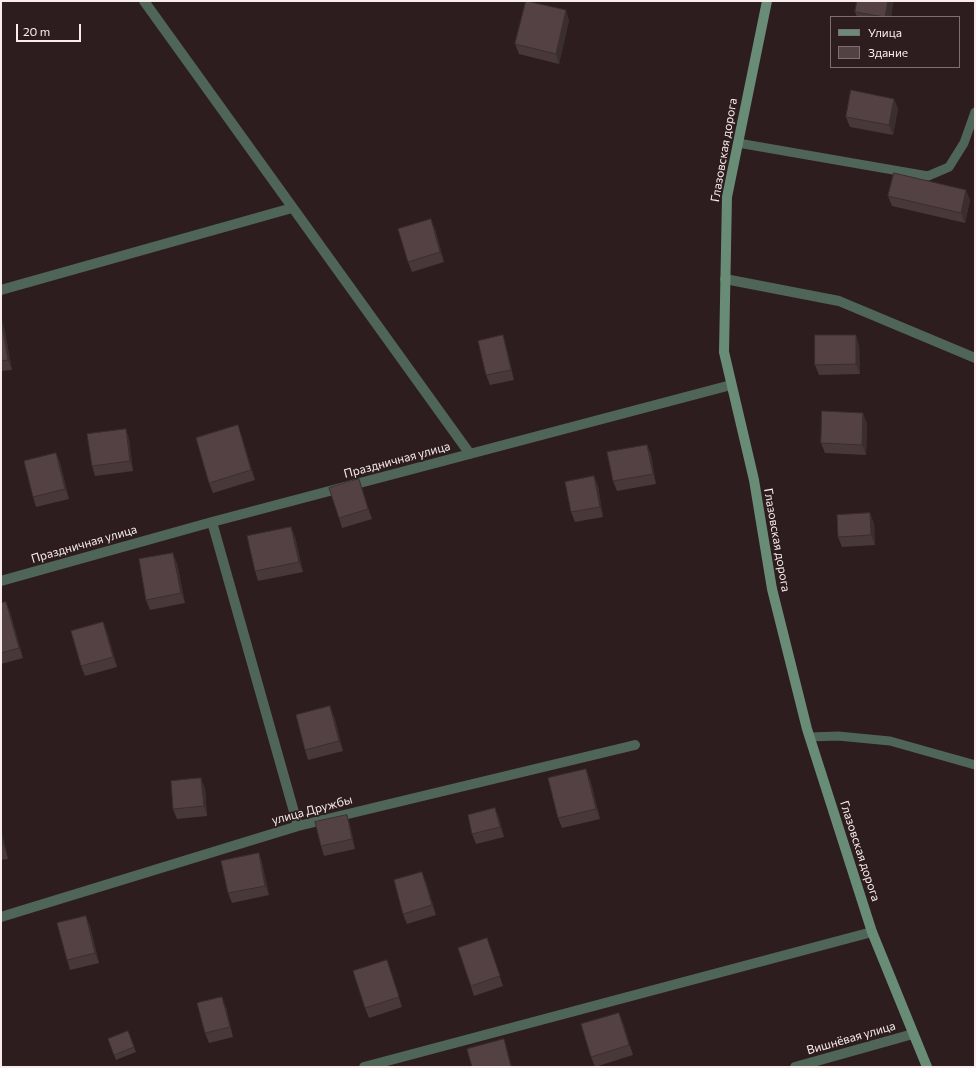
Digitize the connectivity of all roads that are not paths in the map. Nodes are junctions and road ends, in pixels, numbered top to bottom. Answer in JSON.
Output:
{"nodes":[{"id":1,"x":144,"y":1,"type":"edge"},
{"id":2,"x":767,"y":1,"type":"edge"},
{"id":3,"x":975,"y":112,"type":"edge"},
{"id":4,"x":738,"y":143,"type":"junction"},
{"id":5,"x":292,"y":208,"type":"junction"},
{"id":6,"x":725,"y":279,"type":"junction"},
{"id":7,"x":1,"y":290,"type":"edge"},
{"id":8,"x":975,"y":358,"type":"edge"},
{"id":9,"x":731,"y":385,"type":"junction"},
{"id":10,"x":470,"y":454,"type":"junction"},
{"id":11,"x":212,"y":522,"type":"junction"},
{"id":12,"x":1,"y":581,"type":"edge"},
{"id":13,"x":810,"y":737,"type":"junction"},
{"id":14,"x":635,"y":746,"type":"dead end"},
{"id":15,"x":975,"y":765,"type":"edge"},
{"id":16,"x":298,"y":826,"type":"junction"},
{"id":17,"x":1,"y":917,"type":"edge"},
{"id":18,"x":872,"y":932,"type":"junction"},
{"id":19,"x":913,"y":1034,"type":"junction"},
{"id":20,"x":364,"y":1067,"type":"edge"},
{"id":21,"x":795,"y":1067,"type":"edge"},
{"id":22,"x":927,"y":1067,"type":"edge"}],
"edges":[{"from":1,"to":5,"type":"street"},
{"from":2,"to":4,"type":"street","name":"Глазовская дорога"},
{"from":3,"to":4,"type":"lane"},
{"from":4,"to":6,"type":"street","name":"Глазовская дорога"},
{"from":5,"to":7,"type":"street"},
{"from":5,"to":10,"type":"street"},
{"from":6,"to":8,"type":"street"},
{"from":6,"to":9,"type":"street","name":"Глазовская дорога"},
{"from":9,"to":10,"type":"street","name":"Праздничная улица"},
{"from":9,"to":13,"type":"street","name":"Глазовская дорога"},
{"from":10,"to":11,"type":"street","name":"Праздничная улица"},
{"from":11,"to":12,"type":"street","name":"Праздничная улица"},
{"from":11,"to":16,"type":"street"},
{"from":13,"to":15,"type":"lane"},
{"from":13,"to":18,"type":"street","name":"Глазовская дорога"},
{"from":14,"to":16,"type":"street","name":"улица Дружбы"},
{"from":16,"to":17,"type":"street","name":"улица Дружбы"},
{"from":18,"to":19,"type":"street","name":"Глазовская дорога"},
{"from":18,"to":20,"type":"street"},
{"from":19,"to":21,"type":"street","name":"Вишнёвая улица"},
{"from":19,"to":22,"type":"street","name":"Глазовская дорога"}]}
